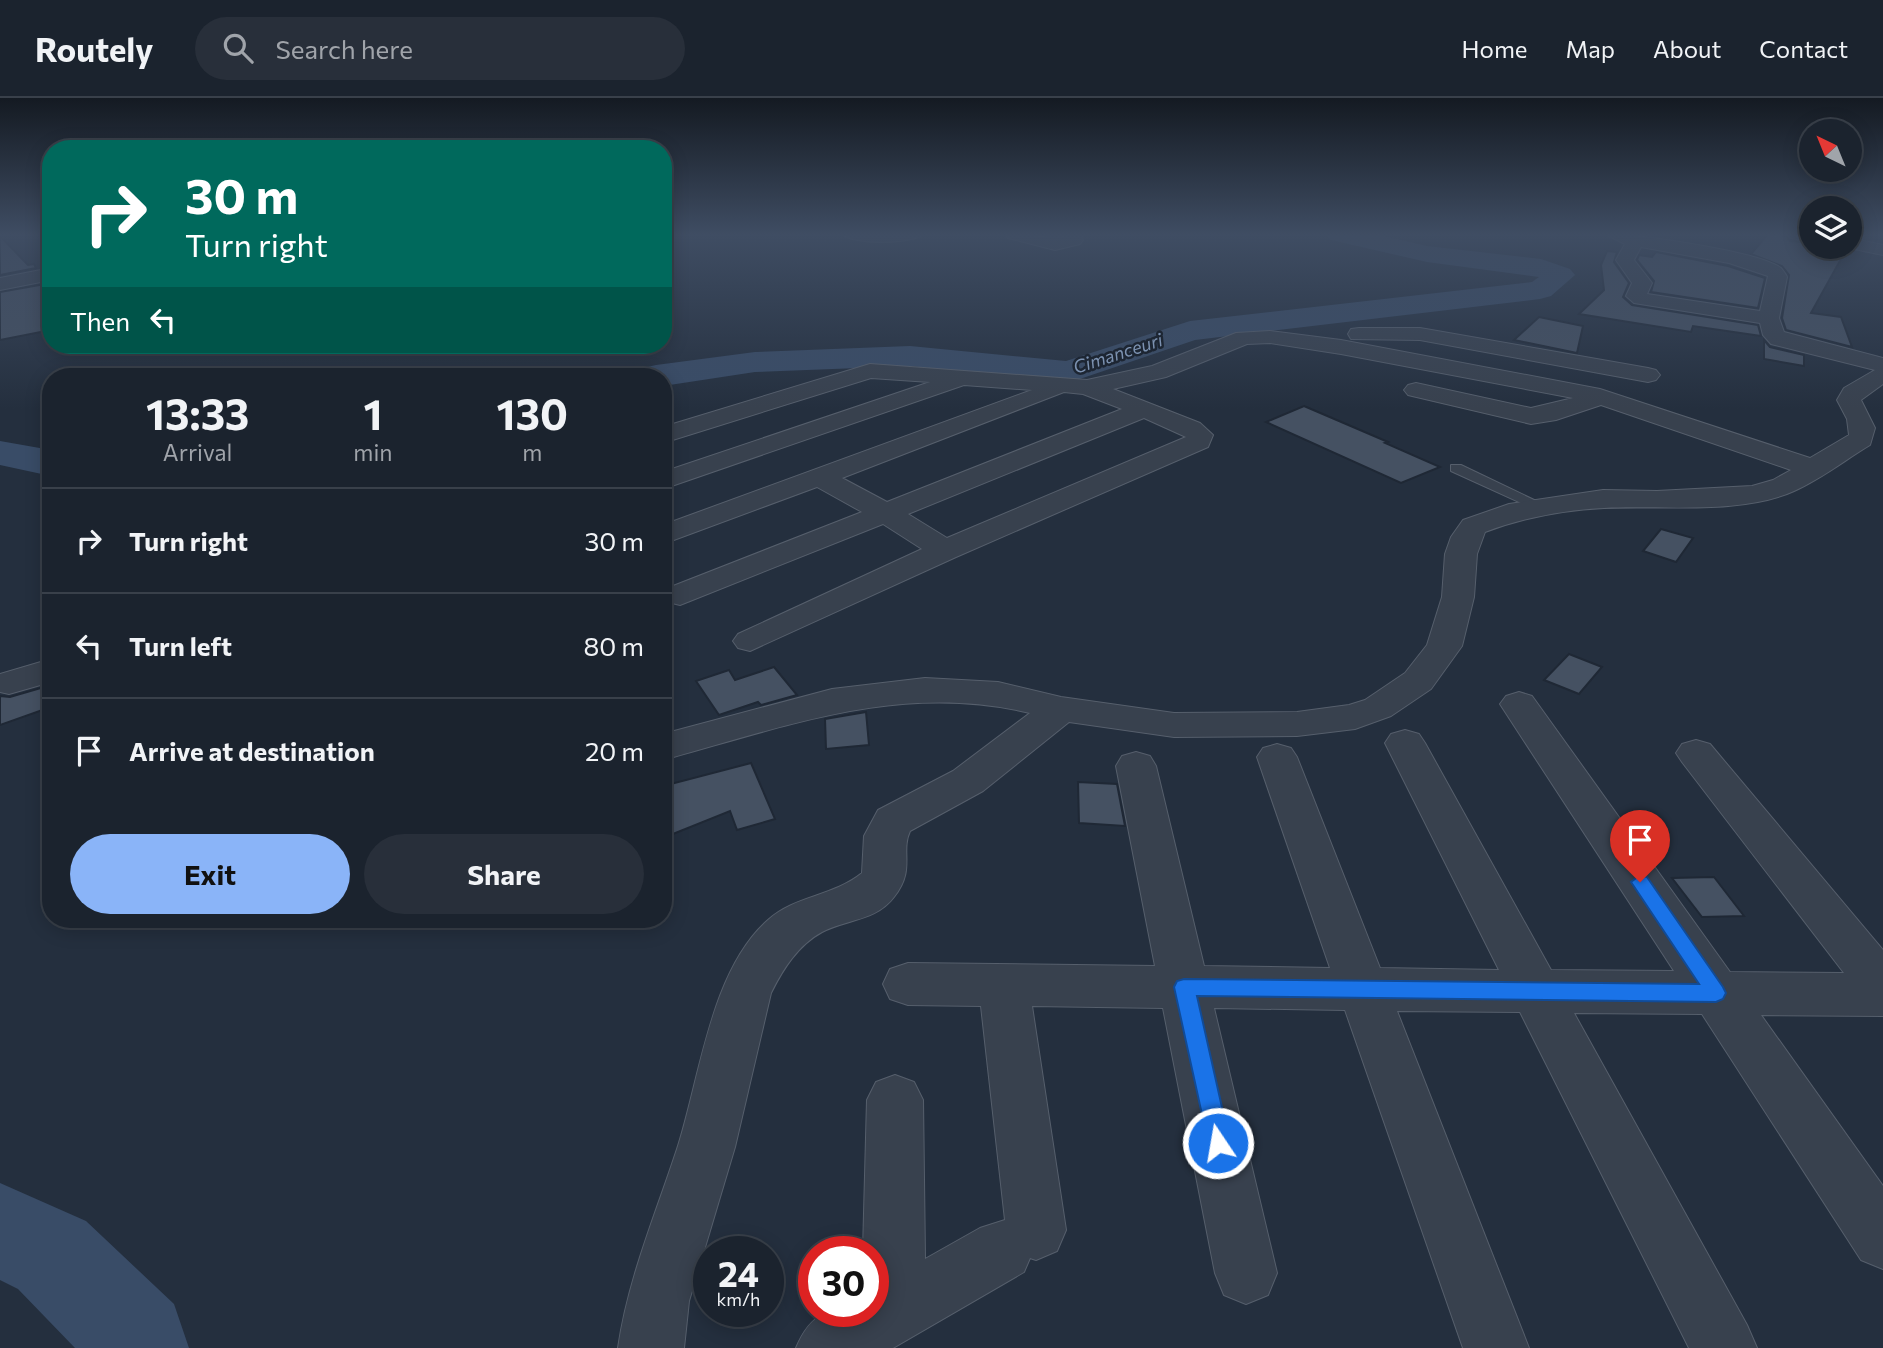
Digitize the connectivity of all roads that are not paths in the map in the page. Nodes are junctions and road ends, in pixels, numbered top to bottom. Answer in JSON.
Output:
{"nodes":[{"id":1,"x":1637,"y":292,"type":"edge"},
{"id":2,"x":1775,"y":292,"type":"edge"},
{"id":3,"x":1769,"y":318,"type":"junction"},
{"id":4,"x":1341,"y":347,"type":"junction"},
{"id":5,"x":1209,"y":353,"type":"junction"},
{"id":6,"x":1240,"y":363,"type":"dead end"},
{"id":7,"x":1883,"y":365,"type":"edge"},
{"id":8,"x":1158,"y":372,"type":"junction"},
{"id":9,"x":1883,"y":375,"type":"edge"},
{"id":10,"x":966,"y":378,"type":"junction"},
{"id":11,"x":1189,"y":383,"type":"dead end"},
{"id":12,"x":1076,"y":386,"type":"junction"},
{"id":13,"x":1416,"y":390,"type":"dead end"},
{"id":14,"x":1600,"y":396,"type":"junction"},
{"id":15,"x":1142,"y":410,"type":"junction"},
{"id":16,"x":1716,"y":412,"type":"dead end"},
{"id":17,"x":1688,"y":426,"type":"junction"},
{"id":18,"x":672,"y":432,"type":"edge"},
{"id":19,"x":1455,"y":468,"type":"dead end"},
{"id":20,"x":1815,"y":468,"type":"junction"},
{"id":21,"x":672,"y":478,"type":"edge"},
{"id":22,"x":820,"y":478,"type":"junction"},
{"id":23,"x":1546,"y":509,"type":"junction"},
{"id":24,"x":883,"y":511,"type":"junction"},
{"id":25,"x":672,"y":532,"type":"edge"},
{"id":26,"x":945,"y":550,"type":"junction"},
{"id":27,"x":680,"y":595,"type":"dead end"},
{"id":28,"x":750,"y":641,"type":"dead end"},
{"id":29,"x":42,"y":673,"type":"edge"},
{"id":30,"x":9,"y":683,"type":"dead end"},
{"id":31,"x":1519,"y":704,"type":"dead end"},
{"id":32,"x":1060,"y":709,"type":"junction"},
{"id":33,"x":672,"y":736,"type":"edge"},
{"id":34,"x":1405,"y":743,"type":"dead end"},
{"id":35,"x":1696,"y":753,"type":"dead end"},
{"id":36,"x":1278,"y":757,"type":"dead end"},
{"id":37,"x":1136,"y":766,"type":"dead end"},
{"id":38,"x":908,"y":984,"type":"dead end"},
{"id":39,"x":1004,"y":985,"type":"junction"},
{"id":40,"x":1883,"y":986,"type":"edge"},
{"id":41,"x":1184,"y":987,"type":"junction"},
{"id":42,"x":1363,"y":989,"type":"junction"},
{"id":43,"x":1536,"y":991,"type":"junction"},
{"id":44,"x":1716,"y":993,"type":"junction"},
{"id":45,"x":1883,"y":995,"type":"edge"},
{"id":46,"x":895,"y":1100,"type":"dead end"},
{"id":47,"x":1883,"y":1238,"type":"edge"},
{"id":48,"x":1246,"y":1273,"type":"dead end"},
{"id":49,"x":893,"y":1311,"type":"junction"},
{"id":50,"x":650,"y":1348,"type":"edge"},
{"id":51,"x":829,"y":1348,"type":"edge"},
{"id":52,"x":1496,"y":1348,"type":"edge"},
{"id":53,"x":1724,"y":1348,"type":"edge"}],
"edges":[{"from":1,"to":3,"type":"street"},
{"from":2,"to":3,"type":"street"},
{"from":3,"to":7,"type":"street"},
{"from":4,"to":5,"type":"street"},
{"from":4,"to":14,"type":"street"},
{"from":4,"to":14,"type":"street"},
{"from":5,"to":6,"type":"street"},
{"from":5,"to":8,"type":"street"},
{"from":8,"to":11,"type":"street"},
{"from":8,"to":12,"type":"street"},
{"from":9,"to":20,"type":"street"},
{"from":10,"to":12,"type":"street"},
{"from":10,"to":18,"type":"street"},
{"from":10,"to":21,"type":"street"},
{"from":12,"to":15,"type":"street"},
{"from":12,"to":22,"type":"street"},
{"from":13,"to":14,"type":"street"},
{"from":14,"to":17,"type":"street"},
{"from":15,"to":24,"type":"street"},
{"from":15,"to":26,"type":"street"},
{"from":16,"to":17,"type":"street"},
{"from":17,"to":20,"type":"street"},
{"from":19,"to":23,"type":"lane"},
{"from":20,"to":23,"type":"street"},
{"from":22,"to":24,"type":"street"},
{"from":22,"to":25,"type":"street"},
{"from":23,"to":32,"type":"street"},
{"from":24,"to":26,"type":"street"},
{"from":24,"to":27,"type":"street"},
{"from":26,"to":28,"type":"street"},
{"from":29,"to":30,"type":"street"},
{"from":31,"to":44,"type":"street"},
{"from":32,"to":33,"type":"street"},
{"from":32,"to":50,"type":"street"},
{"from":34,"to":43,"type":"street"},
{"from":35,"to":40,"type":"street"},
{"from":36,"to":42,"type":"street"},
{"from":37,"to":41,"type":"street"},
{"from":38,"to":39,"type":"street"},
{"from":39,"to":41,"type":"street"},
{"from":39,"to":49,"type":"street"},
{"from":41,"to":42,"type":"street"},
{"from":41,"to":48,"type":"street"},
{"from":42,"to":43,"type":"street"},
{"from":42,"to":52,"type":"street"},
{"from":43,"to":44,"type":"street"},
{"from":43,"to":53,"type":"street"},
{"from":44,"to":45,"type":"street"},
{"from":44,"to":47,"type":"street"},
{"from":46,"to":49,"type":"street"},
{"from":49,"to":51,"type":"street"}]}
